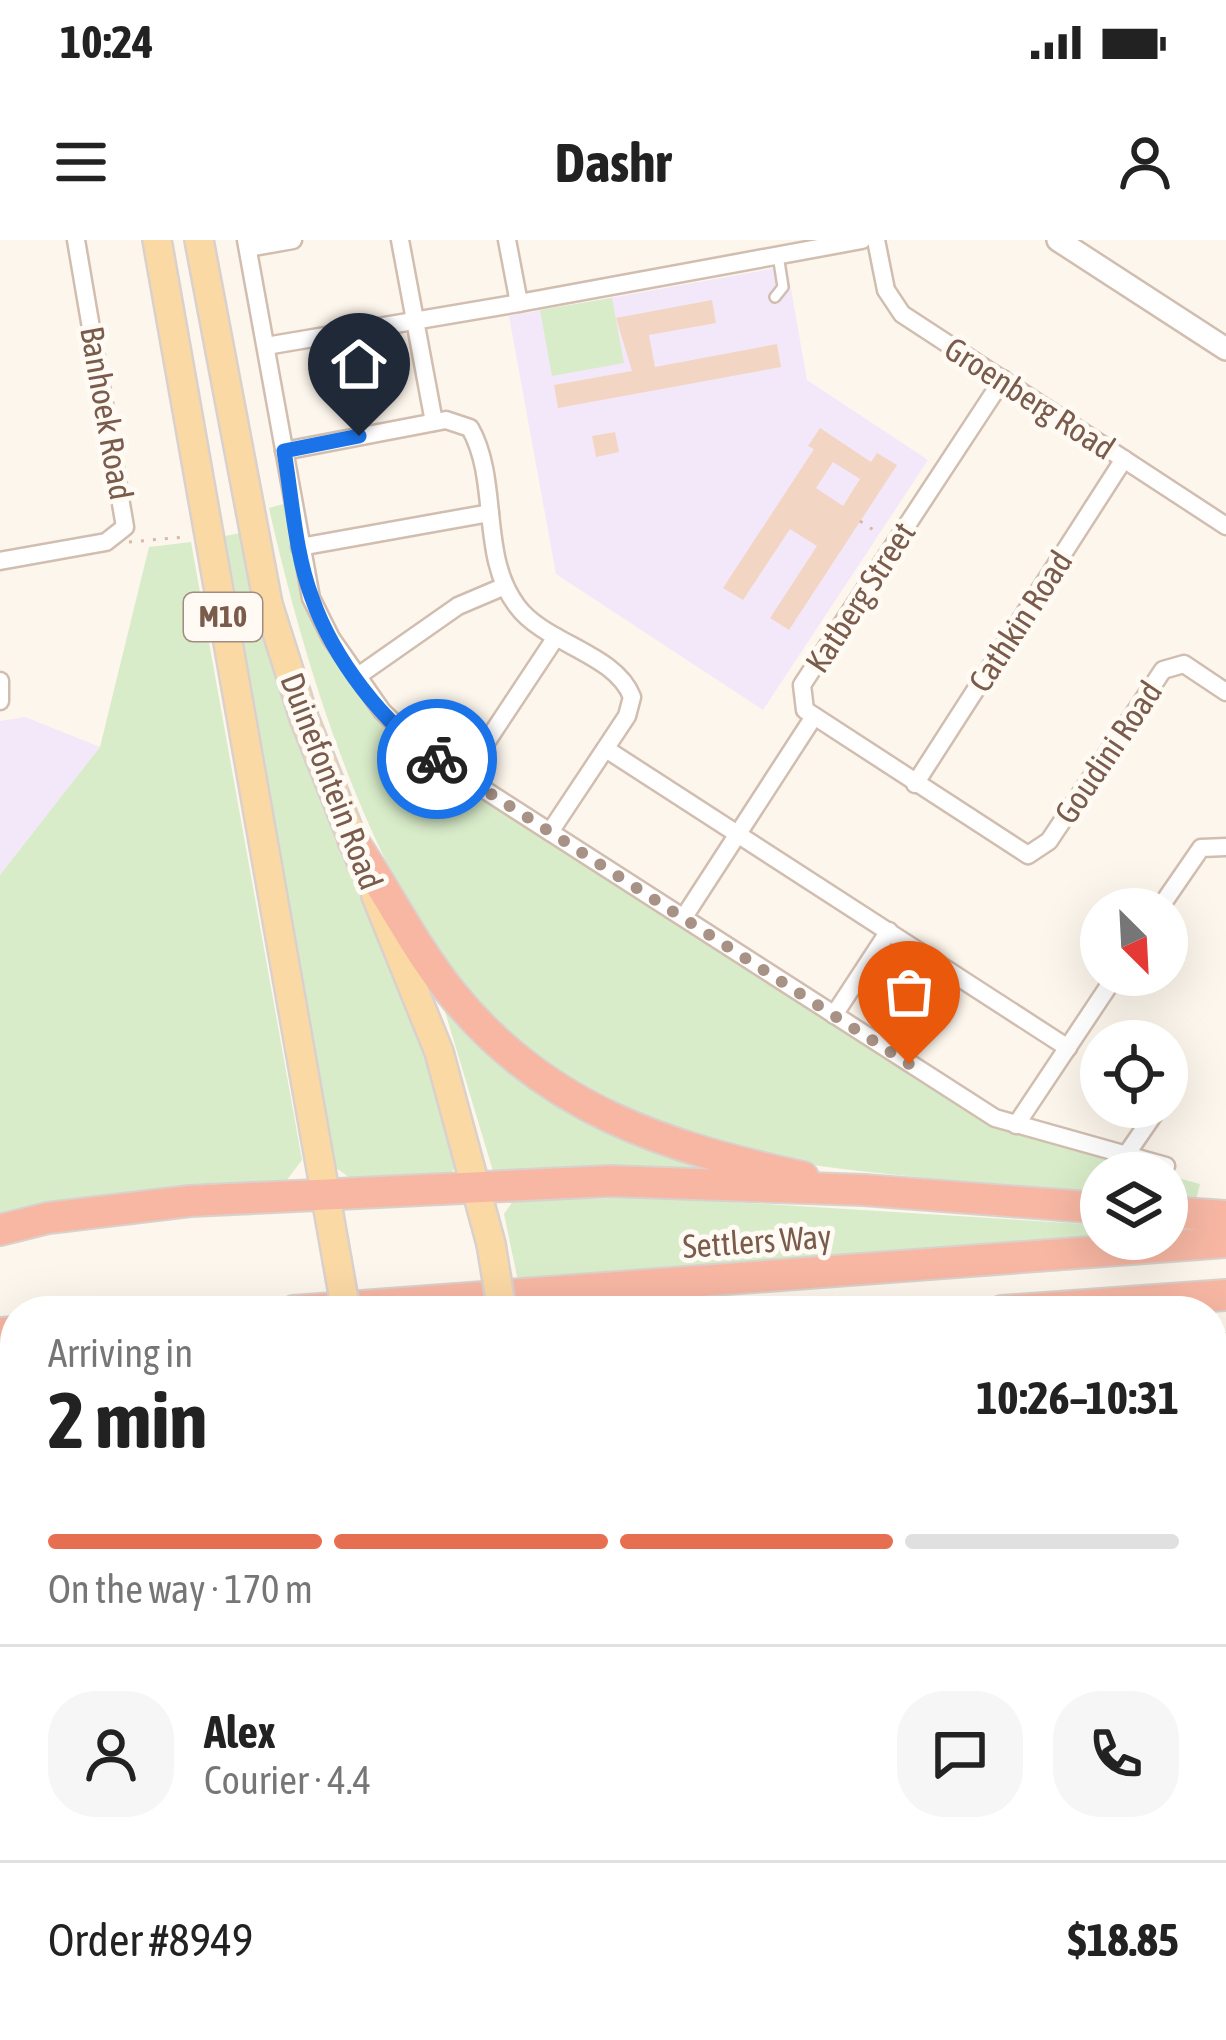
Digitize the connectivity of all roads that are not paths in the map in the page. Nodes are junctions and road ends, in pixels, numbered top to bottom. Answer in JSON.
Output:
{"nodes":[{"id":1,"x":76,"y":240,"type":"edge"},
{"id":2,"x":157,"y":240,"type":"edge"},
{"id":3,"x":199,"y":240,"type":"edge"},
{"id":4,"x":293,"y":240,"type":"edge"},
{"id":5,"x":400,"y":240,"type":"edge"},
{"id":6,"x":508,"y":240,"type":"edge"},
{"id":7,"x":862,"y":240,"type":"edge"},
{"id":8,"x":876,"y":240,"type":"edge"},
{"id":9,"x":1058,"y":240,"type":"edge"},
{"id":10,"x":247,"y":244,"type":"edge"},
{"id":11,"x":778,"y":255,"type":"junction"},
{"id":12,"x":775,"y":297,"type":"dead end"},
{"id":13,"x":519,"y":303,"type":"junction"},
{"id":14,"x":416,"y":319,"type":"junction"},
{"id":15,"x":266,"y":346,"type":"junction"},
{"id":16,"x":1226,"y":349,"type":"edge"},
{"id":17,"x":1003,"y":380,"type":"junction"},
{"id":18,"x":434,"y":422,"type":"junction"},
{"id":19,"x":284,"y":451,"type":"junction"},
{"id":20,"x":1124,"y":459,"type":"junction"},
{"id":21,"x":490,"y":513,"type":"junction"},
{"id":22,"x":1226,"y":526,"type":"edge"},
{"id":23,"x":301,"y":547,"type":"junction"},
{"id":24,"x":0,"y":561,"type":"edge"},
{"id":25,"x":505,"y":586,"type":"junction"},
{"id":26,"x":556,"y":637,"type":"junction"},
{"id":27,"x":358,"y":676,"type":"junction"},
{"id":28,"x":0,"y":681,"type":"edge"},
{"id":29,"x":1226,"y":692,"type":"edge"},
{"id":30,"x":0,"y":701,"type":"edge"},
{"id":31,"x":813,"y":718,"type":"junction"},
{"id":32,"x":606,"y":748,"type":"junction"},
{"id":33,"x":464,"y":776,"type":"junction"},
{"id":34,"x":916,"y":784,"type":"junction"},
{"id":35,"x":550,"y":832,"type":"junction"},
{"id":36,"x":736,"y":836,"type":"junction"},
{"id":37,"x":353,"y":841,"type":"junction"},
{"id":38,"x":1226,"y":847,"type":"edge"},
{"id":39,"x":1173,"y":888,"type":"edge"},
{"id":40,"x":684,"y":917,"type":"junction"},
{"id":41,"x":889,"y":932,"type":"junction"},
{"id":42,"x":1102,"y":996,"type":"edge"},
{"id":43,"x":834,"y":1015,"type":"junction"},
{"id":44,"x":1068,"y":1048,"type":"junction"},
{"id":45,"x":1016,"y":1125,"type":"junction"},
{"id":46,"x":1115,"y":1152,"type":"edge"},
{"id":47,"x":478,"y":1186,"type":"junction"},
{"id":48,"x":865,"y":1190,"type":"junction"},
{"id":49,"x":326,"y":1194,"type":"junction"},
{"id":50,"x":1080,"y":1206,"type":"edge"},
{"id":51,"x":1188,"y":1214,"type":"edge"},
{"id":52,"x":1226,"y":1216,"type":"edge"},
{"id":53,"x":0,"y":1230,"type":"edge"},
{"id":54,"x":1226,"y":1242,"type":"edge"},
{"id":55,"x":343,"y":1296,"type":"edge"},
{"id":56,"x":497,"y":1296,"type":"edge"},
{"id":57,"x":500,"y":1296,"type":"edge"}],
"edges":[{"from":1,"to":24,"type":"street","name":"Banhoek Road"},
{"from":2,"to":49,"type":"main road","name":"Duinefontein Road","number":"M10"},
{"from":3,"to":37,"type":"main road","name":"Duinefontein Road","number":"M10"},
{"from":4,"to":10,"type":"street"},
{"from":5,"to":14,"type":"street"},
{"from":6,"to":13,"type":"street"},
{"from":7,"to":11,"type":"street"},
{"from":8,"to":17,"type":"street","name":"Groenberg Road"},
{"from":9,"to":16,"type":"street"},
{"from":10,"to":15,"type":"street"},
{"from":11,"to":12,"type":"lane"},
{"from":11,"to":13,"type":"street"},
{"from":13,"to":14,"type":"street"},
{"from":14,"to":15,"type":"street"},
{"from":14,"to":18,"type":"street"},
{"from":15,"to":19,"type":"street"},
{"from":17,"to":20,"type":"street","name":"Groenberg Road"},
{"from":17,"to":31,"type":"street","name":"Katberg Street"},
{"from":18,"to":19,"type":"street"},
{"from":18,"to":21,"type":"street"},
{"from":19,"to":23,"type":"street"},
{"from":20,"to":22,"type":"street","name":"Groenberg Road"},
{"from":20,"to":34,"type":"street","name":"Cathkin Road"},
{"from":21,"to":23,"type":"street"},
{"from":21,"to":25,"type":"street"},
{"from":23,"to":27,"type":"street"},
{"from":25,"to":26,"type":"street"},
{"from":25,"to":27,"type":"street"},
{"from":26,"to":32,"type":"street"},
{"from":26,"to":33,"type":"street"},
{"from":27,"to":33,"type":"street"},
{"from":28,"to":30,"type":"street"},
{"from":29,"to":34,"type":"street","name":"Goudini Road"},
{"from":31,"to":34,"type":"street","name":"Goudini Road"},
{"from":31,"to":36,"type":"street","name":"Katberg Street"},
{"from":32,"to":35,"type":"street"},
{"from":32,"to":36,"type":"street"},
{"from":33,"to":35,"type":"street"},
{"from":35,"to":40,"type":"street"},
{"from":36,"to":40,"type":"street","name":"Katberg Street"},
{"from":36,"to":41,"type":"street"},
{"from":37,"to":47,"type":"main road","name":"Duinefontein Road","number":"M10"},
{"from":37,"to":48,"type":"highway"},
{"from":38,"to":39,"type":"street"},
{"from":40,"to":43,"type":"street"},
{"from":41,"to":43,"type":"street"},
{"from":41,"to":44,"type":"street"},
{"from":42,"to":44,"type":"street"},
{"from":43,"to":45,"type":"street"},
{"from":44,"to":45,"type":"street"},
{"from":45,"to":46,"type":"street"},
{"from":47,"to":48,"type":"highway"},
{"from":47,"to":49,"type":"highway"},
{"from":47,"to":57,"type":"main road","name":"Duinefontein Road","number":"M10","bridge":true},
{"from":48,"to":50,"type":"highway"},
{"from":49,"to":53,"type":"highway"},
{"from":49,"to":55,"type":"main road","name":"Duinefontein Road","number":"M10","bridge":true},
{"from":51,"to":52,"type":"highway"},
{"from":54,"to":56,"type":"highway","name":"Settlers Way"}]}
